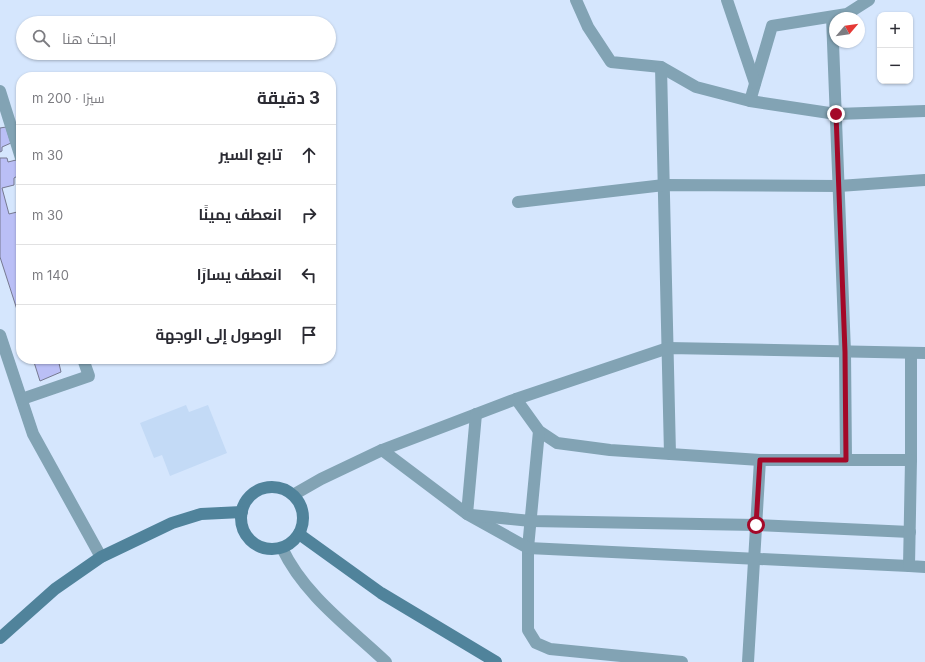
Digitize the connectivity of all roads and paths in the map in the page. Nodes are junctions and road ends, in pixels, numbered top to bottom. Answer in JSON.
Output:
{"nodes":[{"id":1,"x":576,"y":0,"type":"edge"},
{"id":2,"x":727,"y":0,"type":"edge"},
{"id":3,"x":869,"y":0,"type":"edge"},
{"id":4,"x":850,"y":12,"type":"edge"},
{"id":5,"x":829,"y":17,"type":"edge"},
{"id":6,"x":833,"y":48,"type":"edge"},
{"id":7,"x":661,"y":67,"type":"junction"},
{"id":8,"x":756,"y":83,"type":"junction"},
{"id":9,"x":0,"y":91,"type":"edge"},
{"id":10,"x":750,"y":101,"type":"junction"},
{"id":11,"x":925,"y":111,"type":"edge"},
{"id":12,"x":836,"y":114,"type":"junction"},
{"id":13,"x":16,"y":142,"type":"edge"},
{"id":14,"x":925,"y":180,"type":"edge"},
{"id":15,"x":664,"y":185,"type":"junction"},
{"id":16,"x":839,"y":186,"type":"junction"},
{"id":17,"x":518,"y":202,"type":"dead end"},
{"id":18,"x":0,"y":335,"type":"edge"},
{"id":19,"x":668,"y":348,"type":"junction"},
{"id":20,"x":845,"y":352,"type":"junction"},
{"id":21,"x":912,"y":353,"type":"junction"},
{"id":22,"x":925,"y":353,"type":"edge"},
{"id":23,"x":85,"y":364,"type":"edge"},
{"id":24,"x":516,"y":399,"type":"junction"},
{"id":25,"x":22,"y":400,"type":"junction"},
{"id":26,"x":476,"y":414,"type":"junction"},
{"id":27,"x":539,"y":431,"type":"junction"},
{"id":28,"x":382,"y":450,"type":"junction"},
{"id":29,"x":670,"y":454,"type":"junction"},
{"id":30,"x":760,"y":460,"type":"junction"},
{"id":31,"x":846,"y":460,"type":"junction"},
{"id":32,"x":911,"y":460,"type":"junction"},
{"id":33,"x":293,"y":495,"type":"junction"},
{"id":34,"x":242,"y":512,"type":"junction"},
{"id":35,"x":467,"y":514,"type":"junction"},
{"id":36,"x":530,"y":521,"type":"junction"},
{"id":37,"x":756,"y":525,"type":"junction"},
{"id":38,"x":910,"y":532,"type":"junction"},
{"id":39,"x":299,"y":534,"type":"junction"},
{"id":40,"x":282,"y":548,"type":"junction"},
{"id":41,"x":528,"y":548,"type":"junction"},
{"id":42,"x":101,"y":557,"type":"junction"},
{"id":43,"x":754,"y":560,"type":"junction"},
{"id":44,"x":909,"y":566,"type":"junction"},
{"id":45,"x":925,"y":567,"type":"edge"},
{"id":46,"x":0,"y":638,"type":"edge"},
{"id":47,"x":386,"y":662,"type":"edge"},
{"id":48,"x":496,"y":662,"type":"edge"},
{"id":49,"x":682,"y":662,"type":"edge"},
{"id":50,"x":748,"y":662,"type":"edge"}],
"edges":[{"from":1,"to":7,"type":"street"},
{"from":2,"to":8,"type":"street"},
{"from":3,"to":4,"type":"street"},
{"from":5,"to":8,"type":"street"},
{"from":6,"to":12,"type":"street"},
{"from":7,"to":10,"type":"street"},
{"from":7,"to":15,"type":"street"},
{"from":8,"to":10,"type":"street"},
{"from":9,"to":13,"type":"street"},
{"from":10,"to":12,"type":"street"},
{"from":11,"to":12,"type":"street"},
{"from":12,"to":16,"type":"street"},
{"from":14,"to":16,"type":"street"},
{"from":15,"to":16,"type":"street"},
{"from":15,"to":17,"type":"street"},
{"from":15,"to":19,"type":"street"},
{"from":16,"to":20,"type":"street"},
{"from":18,"to":25,"type":"street"},
{"from":19,"to":20,"type":"street"},
{"from":19,"to":24,"type":"street"},
{"from":19,"to":29,"type":"street"},
{"from":20,"to":21,"type":"street"},
{"from":20,"to":31,"type":"street"},
{"from":21,"to":22,"type":"street"},
{"from":21,"to":32,"type":"street"},
{"from":23,"to":25,"type":"street"},
{"from":24,"to":26,"type":"street"},
{"from":24,"to":27,"type":"street"},
{"from":25,"to":42,"type":"street"},
{"from":26,"to":28,"type":"street"},
{"from":26,"to":35,"type":"street"},
{"from":27,"to":29,"type":"street"},
{"from":27,"to":36,"type":"street"},
{"from":28,"to":33,"type":"street"},
{"from":28,"to":35,"type":"street"},
{"from":29,"to":30,"type":"street"},
{"from":30,"to":31,"type":"street"},
{"from":30,"to":37,"type":"street"},
{"from":31,"to":32,"type":"street"},
{"from":32,"to":38,"type":"street"},
{"from":33,"to":34,"type":"main road"},
{"from":33,"to":39,"type":"main road"},
{"from":34,"to":40,"type":"main road"},
{"from":34,"to":42,"type":"main road"},
{"from":35,"to":36,"type":"street"},
{"from":35,"to":41,"type":"street"},
{"from":36,"to":37,"type":"street"},
{"from":36,"to":41,"type":"street"},
{"from":37,"to":38,"type":"street"},
{"from":37,"to":43,"type":"street"},
{"from":38,"to":44,"type":"street"},
{"from":39,"to":40,"type":"main road"},
{"from":39,"to":48,"type":"main road"},
{"from":40,"to":47,"type":"street"},
{"from":41,"to":43,"type":"street"},
{"from":41,"to":49,"type":"street"},
{"from":42,"to":46,"type":"main road"},
{"from":43,"to":44,"type":"street"},
{"from":43,"to":50,"type":"street"},
{"from":44,"to":45,"type":"street"}]}
